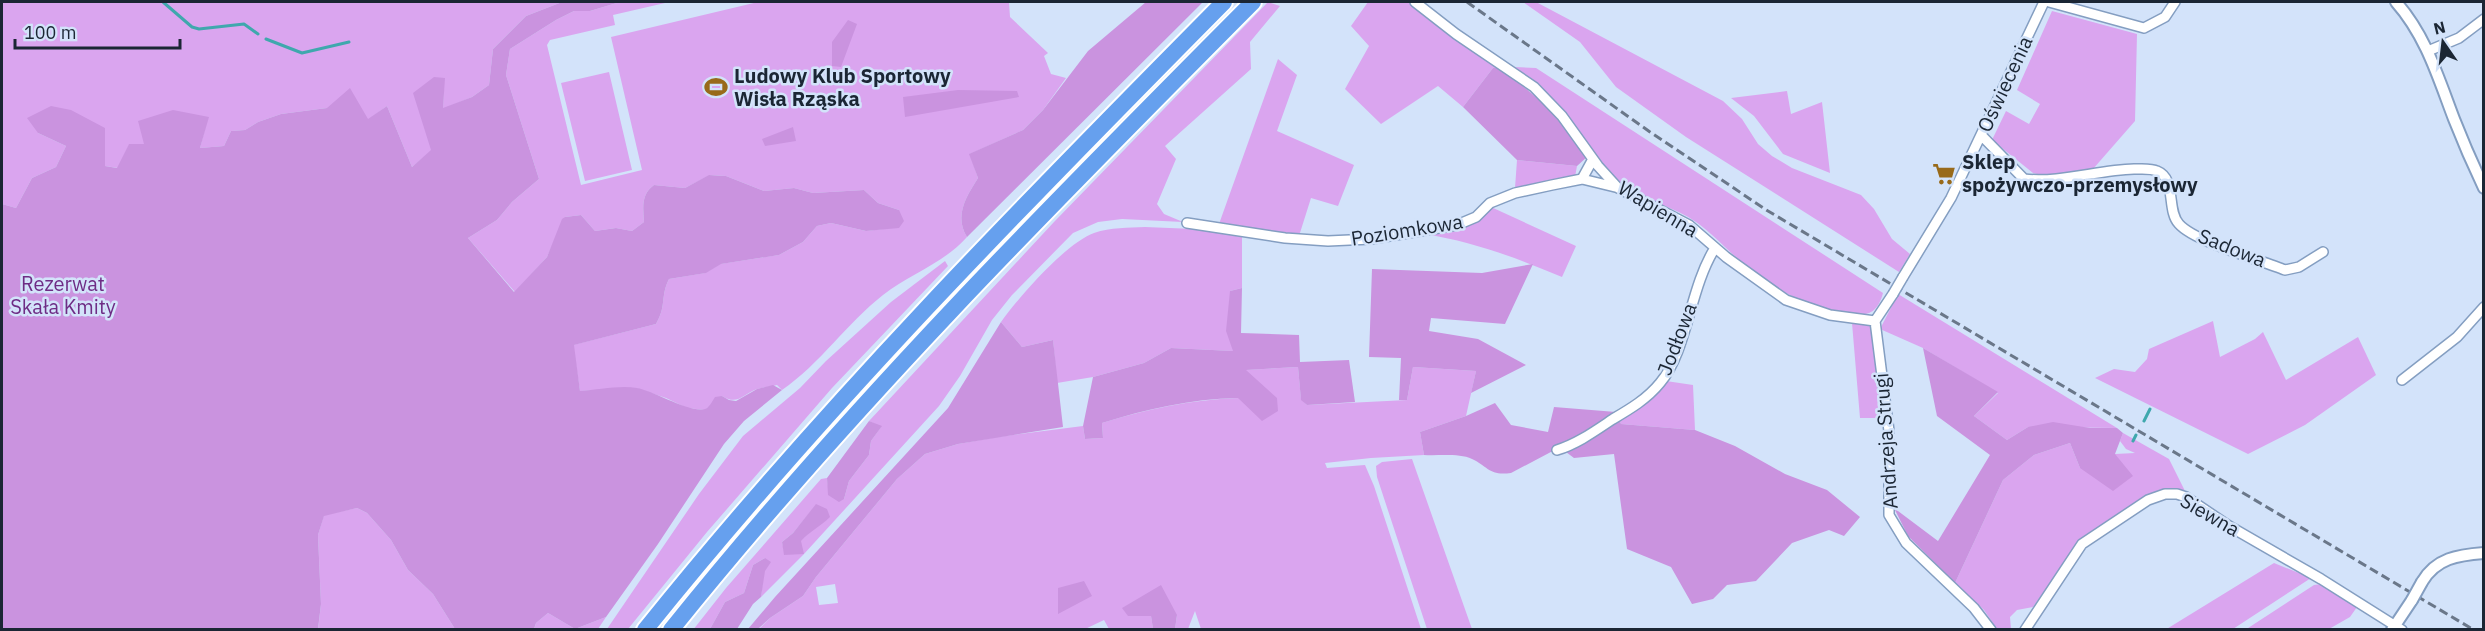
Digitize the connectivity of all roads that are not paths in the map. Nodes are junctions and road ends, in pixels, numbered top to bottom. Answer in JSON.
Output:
{"nodes":[{"id":1,"x":1224,"y":2,"type":"edge"},
{"id":2,"x":1253,"y":2,"type":"edge"},
{"id":3,"x":1415,"y":2,"type":"edge"},
{"id":4,"x":2044,"y":2,"type":"edge"},
{"id":5,"x":2049,"y":2,"type":"edge"},
{"id":6,"x":2175,"y":2,"type":"edge"},
{"id":7,"x":2396,"y":2,"type":"edge"},
{"id":8,"x":2484,"y":19,"type":"edge"},
{"id":9,"x":2428,"y":51,"type":"junction"},
{"id":10,"x":1981,"y":135,"type":"junction"},
{"id":11,"x":1593,"y":159,"type":"junction"},
{"id":12,"x":1582,"y":179,"type":"junction"},
{"id":13,"x":1618,"y":188,"type":"junction"},
{"id":14,"x":2484,"y":188,"type":"edge"},
{"id":15,"x":1187,"y":223,"type":"dead end"},
{"id":16,"x":1714,"y":248,"type":"junction"},
{"id":17,"x":2323,"y":252,"type":"dead end"},
{"id":18,"x":2484,"y":307,"type":"edge"},
{"id":19,"x":1875,"y":321,"type":"junction"},
{"id":20,"x":2402,"y":380,"type":"dead end"},
{"id":21,"x":1557,"y":450,"type":"dead end"},
{"id":22,"x":2484,"y":553,"type":"edge"},
{"id":23,"x":2396,"y":628,"type":"edge"},
{"id":24,"x":645,"y":630,"type":"edge"},
{"id":25,"x":671,"y":630,"type":"edge"},
{"id":26,"x":1991,"y":630,"type":"edge"},
{"id":27,"x":2025,"y":630,"type":"edge"}],
"edges":[{"from":1,"to":24,"type":"highway"},
{"from":2,"to":25,"type":"highway"},
{"from":3,"to":11,"type":"street","name":"Wapienna"},
{"from":4,"to":10,"type":"street","name":"Oświecenia"},
{"from":5,"to":6,"type":"street"},
{"from":7,"to":9,"type":"street"},
{"from":8,"to":9,"type":"street"},
{"from":9,"to":14,"type":"street"},
{"from":10,"to":17,"type":"street","name":"Sadowa"},
{"from":10,"to":19,"type":"street","name":"Oświecenia","bridge":true},
{"from":11,"to":12,"type":"street"},
{"from":11,"to":13,"type":"street","name":"Wapienna"},
{"from":12,"to":13,"type":"street","name":"Poziomkowa"},
{"from":12,"to":15,"type":"street","name":"Poziomkowa"},
{"from":13,"to":16,"type":"street","name":"Wapienna"},
{"from":16,"to":19,"type":"street","name":"Wapienna"},
{"from":16,"to":21,"type":"street","name":"Jodłowa"},
{"from":18,"to":20,"type":"street"},
{"from":19,"to":26,"type":"street","name":"Andrzeja Strugi"},
{"from":22,"to":23,"type":"street","bridge":true},
{"from":23,"to":27,"type":"street","name":"Siewna"}]}
